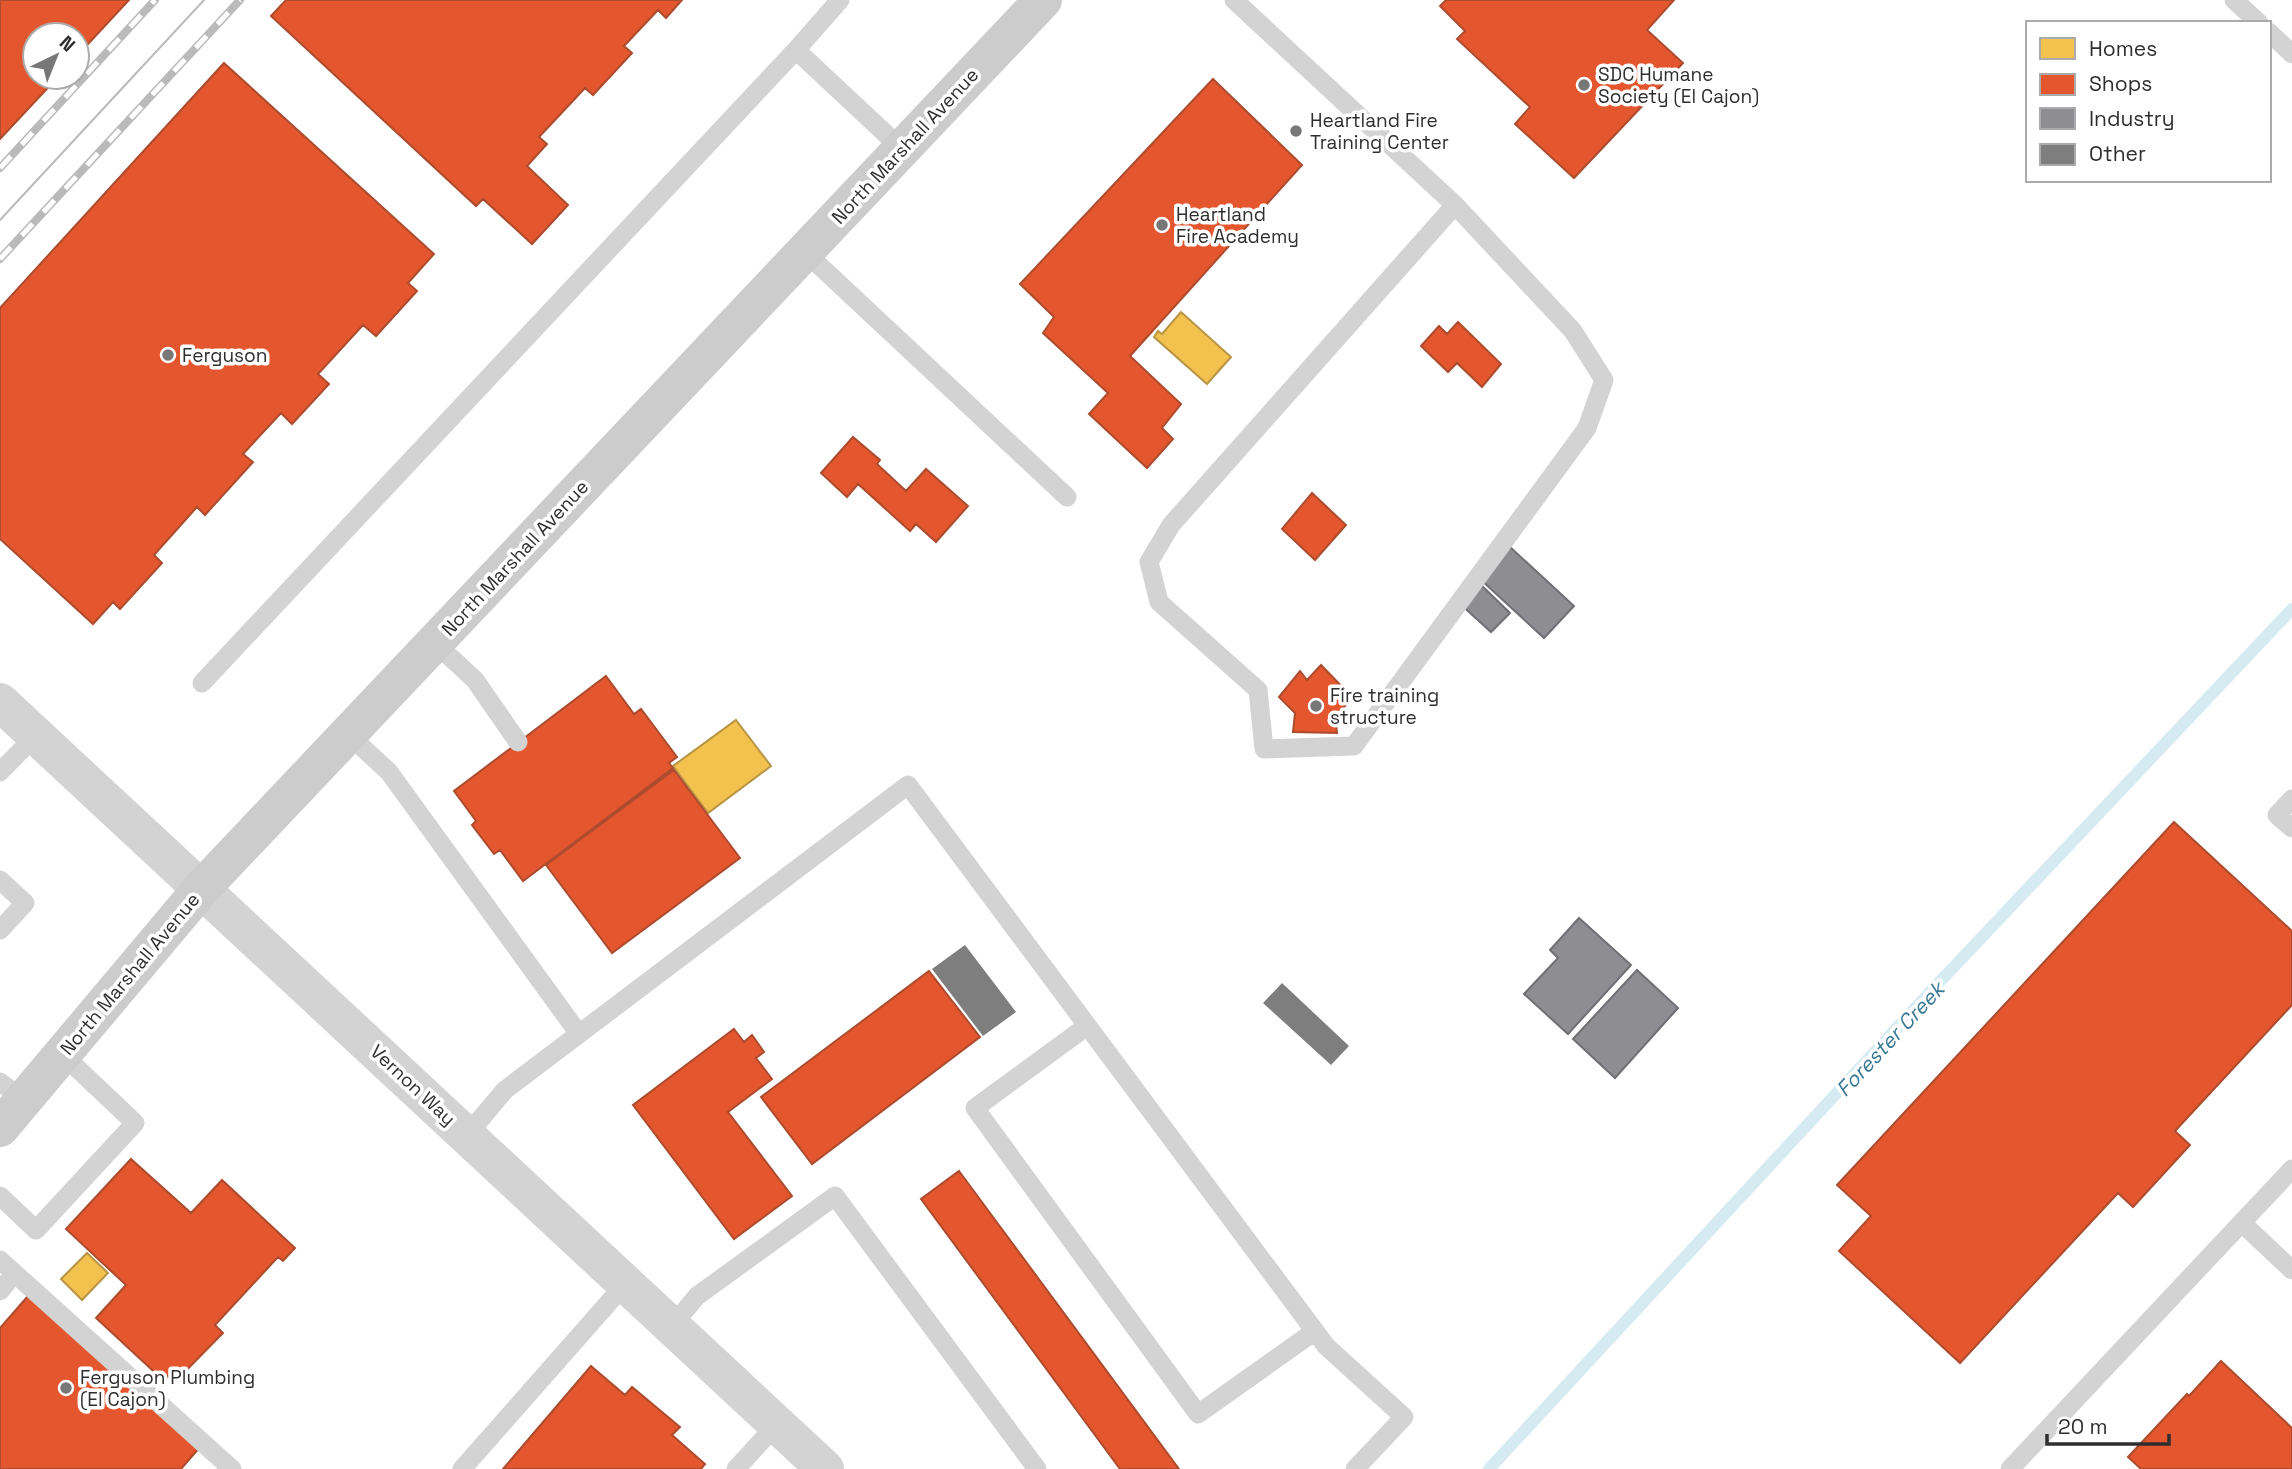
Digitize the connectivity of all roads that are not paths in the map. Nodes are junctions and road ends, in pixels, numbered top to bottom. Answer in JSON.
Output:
{"nodes":[{"id":1,"x":840,"y":0,"type":"edge"},
{"id":2,"x":1044,"y":0,"type":"edge"},
{"id":3,"x":1234,"y":0,"type":"edge"},
{"id":4,"x":2234,"y":0,"type":"edge"},
{"id":5,"x":2257,"y":21,"type":"edge"},
{"id":6,"x":2271,"y":35,"type":"edge"},
{"id":7,"x":796,"y":50,"type":"junction"},
{"id":8,"x":2292,"y":54,"type":"edge"},
{"id":9,"x":902,"y":149,"type":"junction"},
{"id":10,"x":1455,"y":205,"type":"junction"},
{"id":11,"x":805,"y":252,"type":"junction"},
{"id":12,"x":1066,"y":497,"type":"dead end"},
{"id":13,"x":435,"y":643,"type":"junction"},
{"id":14,"x":202,"y":683,"type":"dead end"},
{"id":15,"x":0,"y":702,"type":"edge"},
{"id":16,"x":348,"y":734,"type":"junction"},
{"id":17,"x":36,"y":735,"type":"junction"},
{"id":18,"x":518,"y":742,"type":"dead end"},
{"id":19,"x":0,"y":772,"type":"edge"},
{"id":20,"x":2292,"y":799,"type":"edge"},
{"id":21,"x":2292,"y":828,"type":"edge"},
{"id":22,"x":0,"y":880,"type":"edge"},
{"id":23,"x":202,"y":888,"type":"junction"},
{"id":24,"x":0,"y":930,"type":"edge"},
{"id":25,"x":1087,"y":1026,"type":"junction"},
{"id":26,"x":579,"y":1034,"type":"junction"},
{"id":27,"x":62,"y":1054,"type":"junction"},
{"id":28,"x":8,"y":1103,"type":"edge"},
{"id":29,"x":467,"y":1135,"type":"junction"},
{"id":30,"x":2292,"y":1169,"type":"edge"},
{"id":31,"x":0,"y":1196,"type":"edge"},
{"id":32,"x":2242,"y":1223,"type":"junction"},
{"id":33,"x":0,"y":1260,"type":"edge"},
{"id":34,"x":2292,"y":1270,"type":"edge"},
{"id":35,"x":14,"y":1274,"type":"junction"},
{"id":36,"x":626,"y":1283,"type":"junction"},
{"id":37,"x":0,"y":1291,"type":"edge"},
{"id":38,"x":671,"y":1325,"type":"junction"},
{"id":39,"x":1315,"y":1331,"type":"junction"},
{"id":40,"x":777,"y":1424,"type":"junction"},
{"id":41,"x":233,"y":1469,"type":"edge"},
{"id":42,"x":462,"y":1469,"type":"edge"},
{"id":43,"x":736,"y":1469,"type":"edge"},
{"id":44,"x":825,"y":1469,"type":"edge"},
{"id":45,"x":1037,"y":1469,"type":"edge"},
{"id":46,"x":1355,"y":1469,"type":"edge"},
{"id":47,"x":2010,"y":1469,"type":"edge"}],
"edges":[{"from":1,"to":7,"type":"lane"},
{"from":2,"to":9,"type":"main road","name":"North Marshall Avenue"},
{"from":3,"to":10,"type":"lane"},
{"from":4,"to":5,"type":"lane"},
{"from":6,"to":8,"type":"lane"},
{"from":7,"to":9,"type":"lane"},
{"from":7,"to":14,"type":"lane"},
{"from":9,"to":11,"type":"main road","name":"North Marshall Avenue"},
{"from":10,"to":10,"type":"lane"},
{"from":11,"to":12,"type":"lane"},
{"from":11,"to":13,"type":"main road","name":"North Marshall Avenue"},
{"from":13,"to":16,"type":"main road","name":"North Marshall Avenue"},
{"from":13,"to":18,"type":"lane"},
{"from":15,"to":17,"type":"street","name":"Vernon Way"},
{"from":16,"to":23,"type":"main road","name":"North Marshall Avenue"},
{"from":16,"to":26,"type":"lane"},
{"from":17,"to":19,"type":"lane"},
{"from":17,"to":23,"type":"street","name":"Vernon Way"},
{"from":20,"to":21,"type":"lane"},
{"from":22,"to":24,"type":"lane"},
{"from":23,"to":27,"type":"main road","name":"North Marshall Avenue"},
{"from":23,"to":29,"type":"street","name":"Vernon Way"},
{"from":25,"to":26,"type":"lane"},
{"from":25,"to":39,"type":"lane"},
{"from":25,"to":39,"type":"lane"},
{"from":26,"to":29,"type":"lane"},
{"from":27,"to":28,"type":"main road","name":"North Marshall Avenue"},
{"from":27,"to":31,"type":"lane"},
{"from":29,"to":36,"type":"street","name":"Vernon Way"},
{"from":30,"to":32,"type":"lane"},
{"from":32,"to":34,"type":"lane"},
{"from":32,"to":47,"type":"lane"},
{"from":33,"to":35,"type":"lane"},
{"from":35,"to":37,"type":"lane"},
{"from":35,"to":41,"type":"lane"},
{"from":36,"to":38,"type":"street","name":"Vernon Way"},
{"from":36,"to":42,"type":"lane"},
{"from":38,"to":40,"type":"street","name":"Vernon Way"},
{"from":38,"to":45,"type":"lane"},
{"from":39,"to":46,"type":"lane"},
{"from":40,"to":43,"type":"lane"},
{"from":40,"to":44,"type":"street","name":"Vernon Way"}]}
